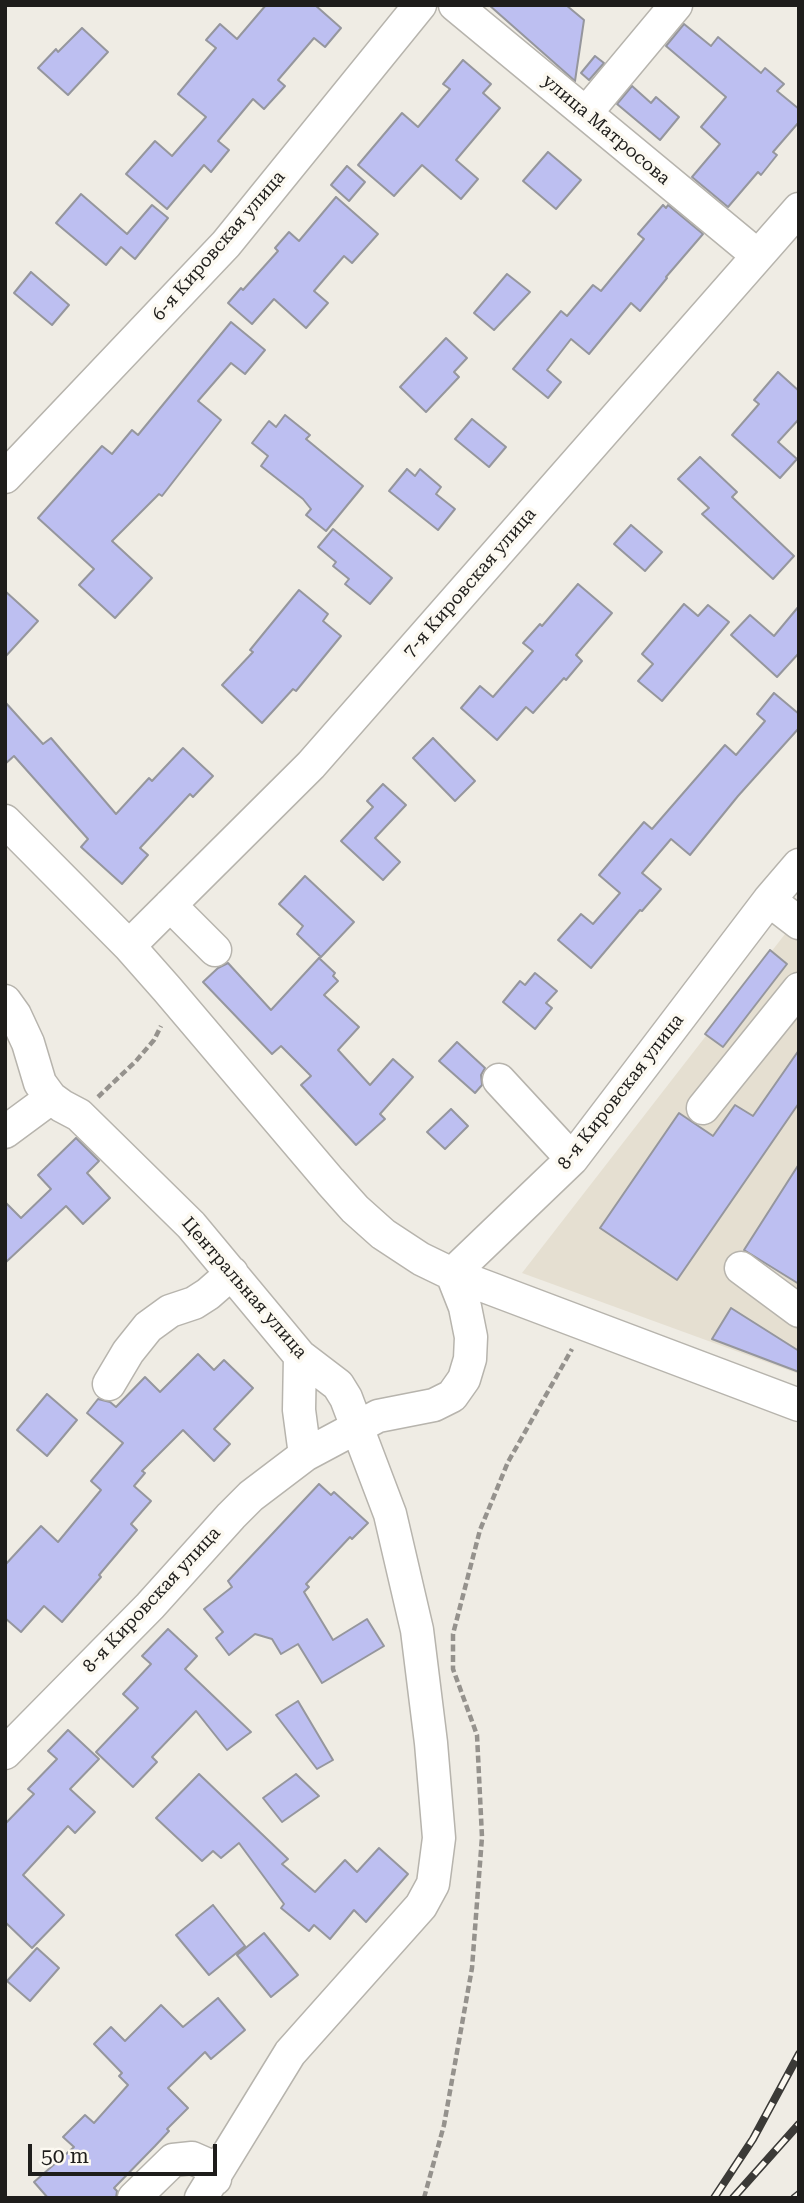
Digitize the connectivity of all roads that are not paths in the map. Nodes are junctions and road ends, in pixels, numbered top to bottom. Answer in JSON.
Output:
{"nodes":[{"id":1,"x":420,"y":5,"type":"edge"},
{"id":2,"x":455,"y":5,"type":"edge"},
{"id":3,"x":676,"y":5,"type":"edge"},
{"id":4,"x":586,"y":113,"type":"junction"},
{"id":5,"x":799,"y":209,"type":"edge"},
{"id":6,"x":757,"y":255,"type":"junction"},
{"id":7,"x":5,"y":477,"type":"edge"},
{"id":8,"x":5,"y":821,"type":"edge"},
{"id":9,"x":799,"y":865,"type":"edge"},
{"id":10,"x":769,"y":900,"type":"junction"},
{"id":11,"x":170,"y":905,"type":"junction"},
{"id":12,"x":799,"y":923,"type":"edge"},
{"id":13,"x":129,"y":946,"type":"junction"},
{"id":14,"x":215,"y":950,"type":"dead end"},
{"id":15,"x":799,"y":989,"type":"edge"},
{"id":16,"x":5,"y":1001,"type":"edge"},
{"id":17,"x":499,"y":1080,"type":"dead end"},
{"id":18,"x":51,"y":1098,"type":"junction"},
{"id":19,"x":703,"y":1108,"type":"dead end"},
{"id":20,"x":5,"y":1132,"type":"edge"},
{"id":21,"x":572,"y":1159,"type":"junction"},
{"id":22,"x":741,"y":1268,"type":"dead end"},
{"id":23,"x":232,"y":1273,"type":"junction"},
{"id":24,"x":452,"y":1274,"type":"junction"},
{"id":25,"x":799,"y":1311,"type":"edge"},
{"id":26,"x":300,"y":1356,"type":"junction"},
{"id":27,"x":109,"y":1384,"type":"dead end"},
{"id":28,"x":799,"y":1405,"type":"edge"},
{"id":29,"x":356,"y":1426,"type":"junction"},
{"id":30,"x":305,"y":1455,"type":"junction"},
{"id":31,"x":5,"y":1753,"type":"edge"},
{"id":32,"x":208,"y":2188,"type":"edge"},
{"id":33,"x":134,"y":2198,"type":"edge"}],
"edges":[{"from":1,"to":7,"type":"street","name":"6-я Кировская улица"},
{"from":2,"to":4,"type":"street","name":"улица Матросова"},
{"from":3,"to":4,"type":"street"},
{"from":4,"to":6,"type":"street","name":"улица Матросова"},
{"from":5,"to":6,"type":"street","name":"7-я Кировская улица"},
{"from":6,"to":11,"type":"street","name":"7-я Кировская улица"},
{"from":8,"to":13,"type":"street"},
{"from":9,"to":10,"type":"street","name":"8-я Кировская улица"},
{"from":10,"to":12,"type":"street"},
{"from":10,"to":21,"type":"street","name":"8-я Кировская улица"},
{"from":11,"to":13,"type":"street","name":"7-я Кировская улица"},
{"from":11,"to":14,"type":"street"},
{"from":13,"to":24,"type":"street"},
{"from":15,"to":19,"type":"street"},
{"from":16,"to":18,"type":"street"},
{"from":17,"to":21,"type":"street"},
{"from":18,"to":20,"type":"street"},
{"from":18,"to":23,"type":"street","name":"Центральная улица"},
{"from":21,"to":24,"type":"street","name":"8-я Кировская улица"},
{"from":22,"to":25,"type":"street"},
{"from":23,"to":26,"type":"street","name":"Центральная улица"},
{"from":23,"to":27,"type":"street"},
{"from":24,"to":28,"type":"street"},
{"from":24,"to":29,"type":"street","name":"8-я Кировская улица"},
{"from":26,"to":29,"type":"street","name":"Центральная улица"},
{"from":26,"to":30,"type":"street"},
{"from":29,"to":30,"type":"street","name":"8-я Кировская улица"},
{"from":29,"to":32,"type":"street","name":"Центральная улица"},
{"from":30,"to":31,"type":"street","name":"8-я Кировская улица"},
{"from":32,"to":33,"type":"street"}]}
